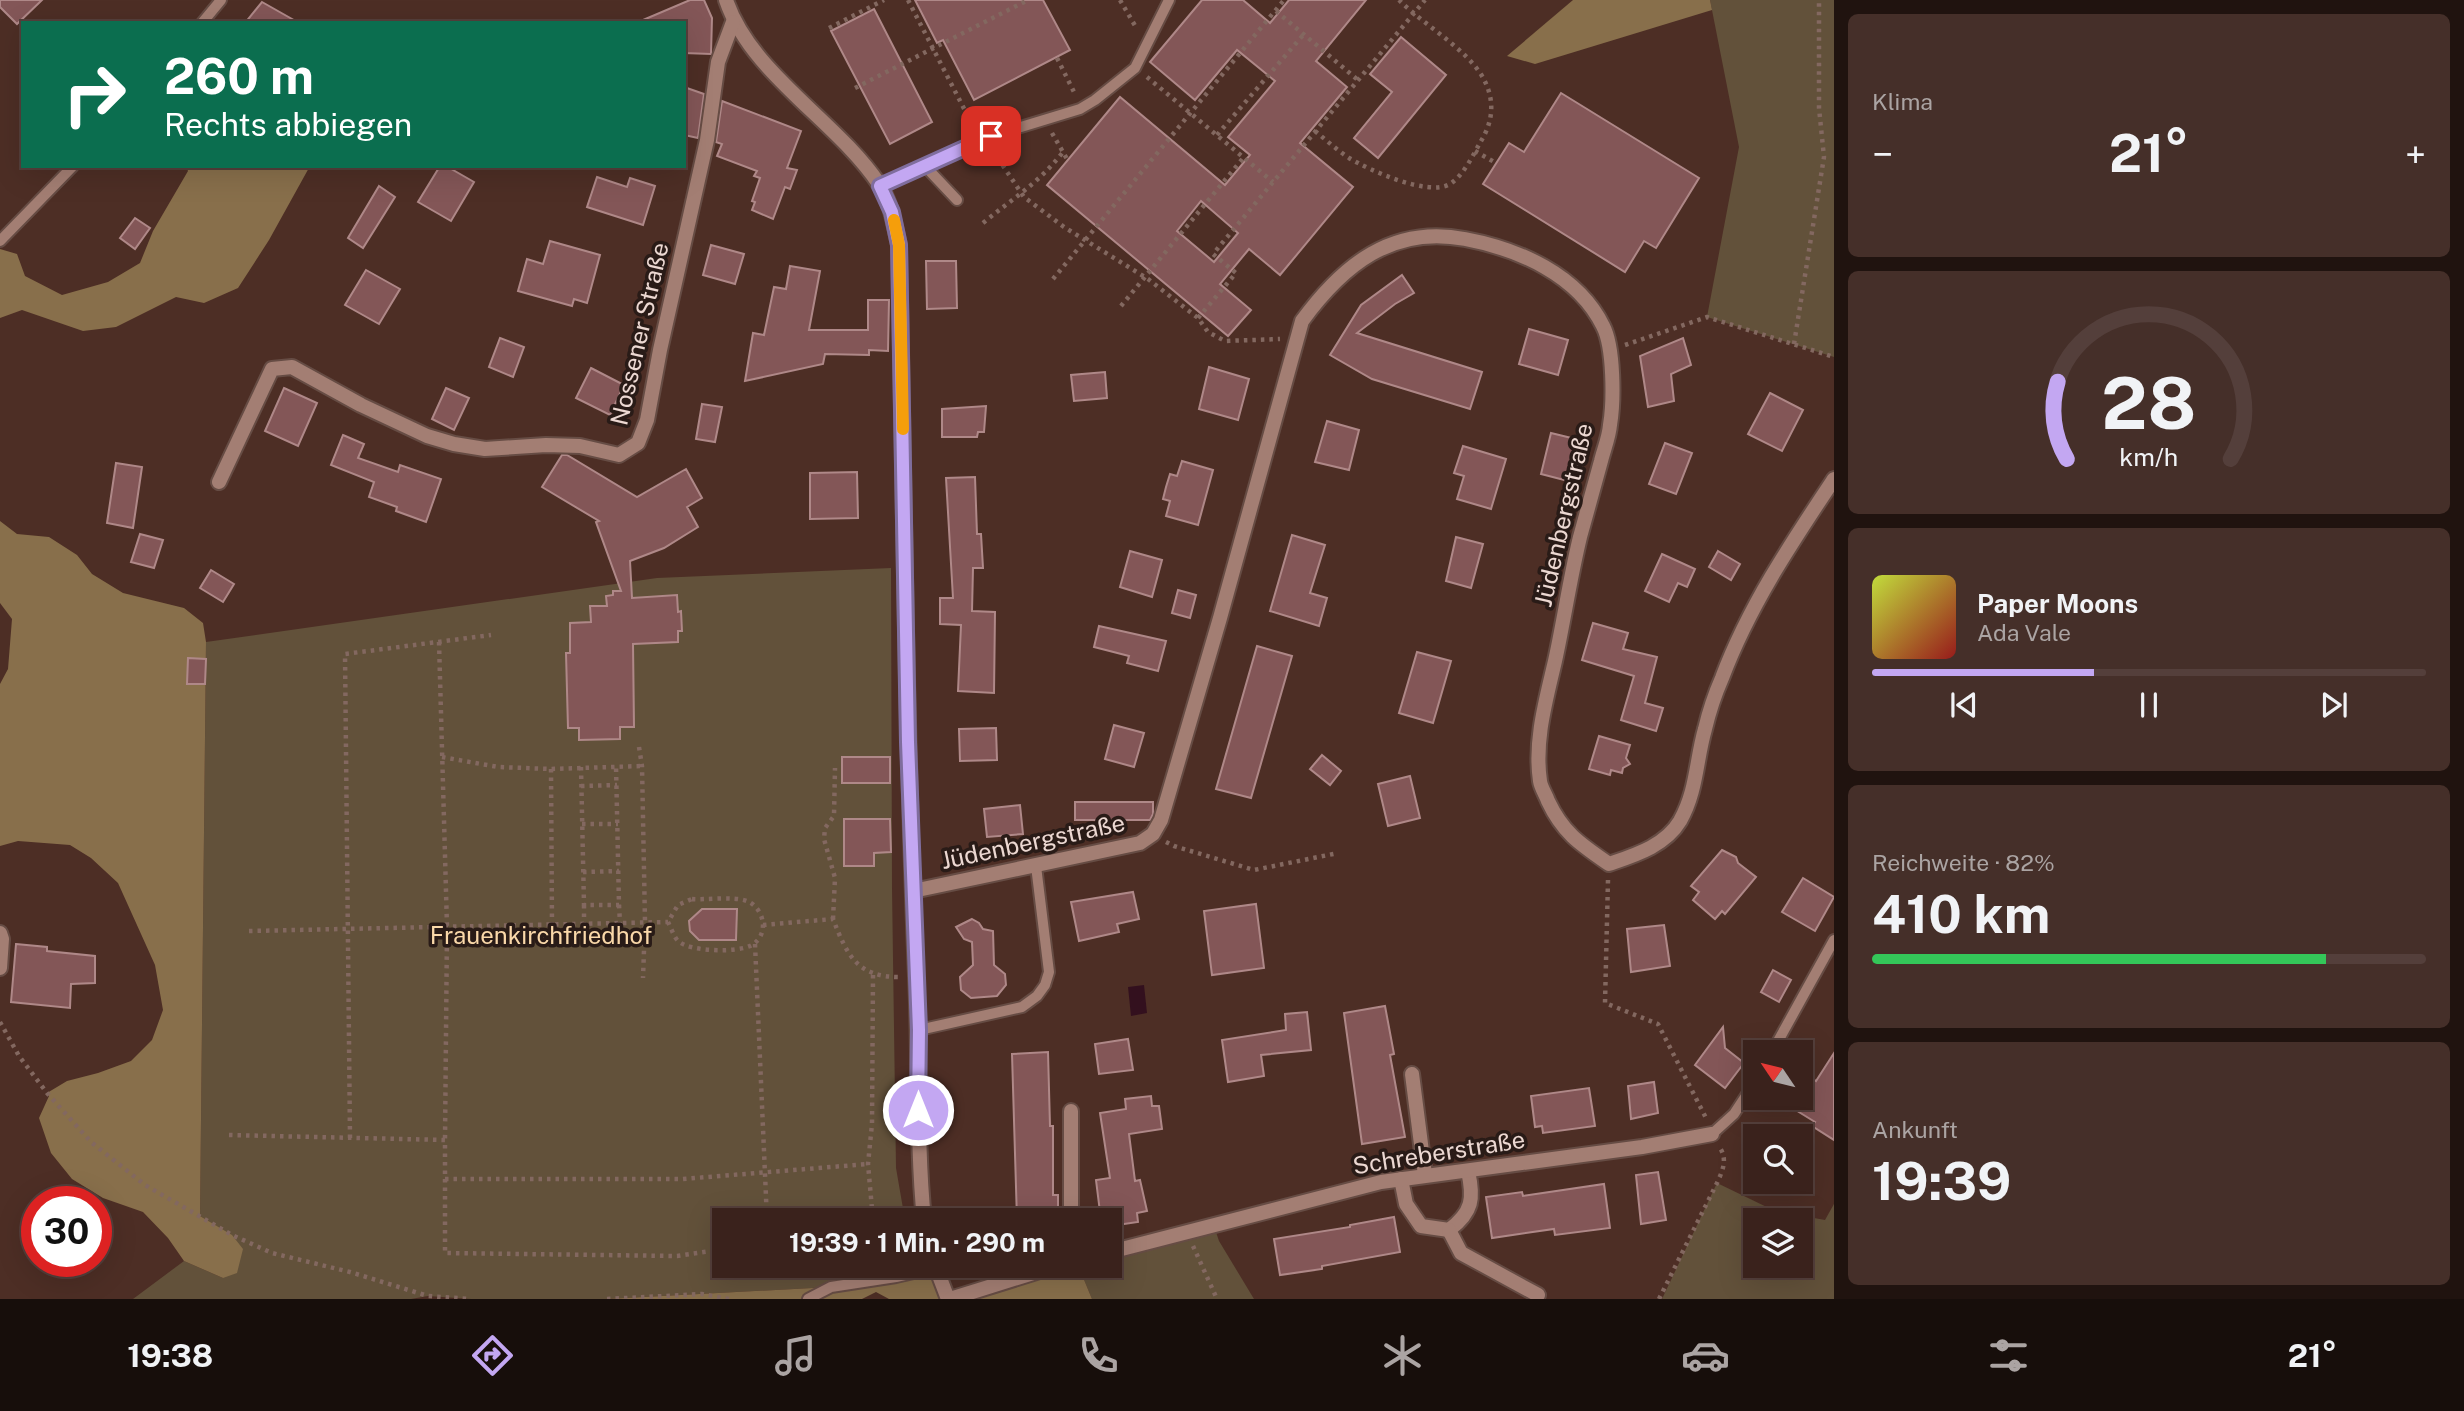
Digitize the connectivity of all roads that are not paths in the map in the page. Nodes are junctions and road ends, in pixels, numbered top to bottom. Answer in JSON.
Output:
{"nodes":[{"id":1,"x":221,"y":0,"type":"edge"},
{"id":2,"x":726,"y":0,"type":"edge"},
{"id":3,"x":1169,"y":0,"type":"edge"},
{"id":4,"x":204,"y":21,"type":"edge"},
{"id":5,"x":733,"y":22,"type":"junction"},
{"id":6,"x":924,"y":165,"type":"junction"},
{"id":7,"x":70,"y":168,"type":"edge"},
{"id":8,"x":880,"y":186,"type":"junction"},
{"id":9,"x":957,"y":200,"type":"dead end"},
{"id":10,"x":0,"y":241,"type":"edge"},
{"id":11,"x":1834,"y":478,"type":"edge"},
{"id":12,"x":219,"y":482,"type":"dead end"},
{"id":13,"x":1036,"y":866,"type":"junction"},
{"id":14,"x":913,"y":891,"type":"junction"},
{"id":15,"x":0,"y":933,"type":"edge"},
{"id":16,"x":1834,"y":940,"type":"edge"},
{"id":17,"x":0,"y":968,"type":"edge"},
{"id":18,"x":919,"y":1030,"type":"junction"},
{"id":19,"x":1779,"y":1040,"type":"edge"},
{"id":20,"x":1412,"y":1074,"type":"dead end"},
{"id":21,"x":1743,"y":1100,"type":"edge"},
{"id":22,"x":1071,"y":1111,"type":"dead end"},
{"id":23,"x":1712,"y":1134,"type":"joint"},
{"id":24,"x":1468,"y":1171,"type":"junction"},
{"id":25,"x":1425,"y":1175,"type":"junction"},
{"id":26,"x":1401,"y":1179,"type":"junction"},
{"id":27,"x":923,"y":1208,"type":"edge"},
{"id":28,"x":1071,"y":1208,"type":"edge"},
{"id":29,"x":1449,"y":1230,"type":"junction"},
{"id":30,"x":1122,"y":1249,"type":"edge"},
{"id":31,"x":896,"y":1278,"type":"edge"},
{"id":32,"x":940,"y":1278,"type":"edge"},
{"id":33,"x":1017,"y":1278,"type":"edge"},
{"id":34,"x":1538,"y":1295,"type":"dead end"},
{"id":35,"x":808,"y":1299,"type":"edge"},
{"id":36,"x":949,"y":1299,"type":"edge"}],
"edges":[{"from":1,"to":4,"type":"lane"},
{"from":2,"to":5,"type":"street"},
{"from":3,"to":6,"type":"lane"},
{"from":5,"to":8,"type":"street"},
{"from":5,"to":12,"type":"street","name":"Nossener Straße"},
{"from":6,"to":8,"type":"lane"},
{"from":6,"to":9,"type":"lane"},
{"from":7,"to":10,"type":"lane"},
{"from":8,"to":14,"type":"street"},
{"from":11,"to":13,"type":"street","name":"Jüdenbergstraße"},
{"from":13,"to":14,"type":"street","name":"Jüdenbergstraße"},
{"from":13,"to":18,"type":"lane"},
{"from":14,"to":18,"type":"street"},
{"from":15,"to":17,"type":"street"},
{"from":16,"to":19,"type":"lane"},
{"from":18,"to":27,"type":"street"},
{"from":20,"to":25,"type":"street"},
{"from":21,"to":23,"type":"lane"},
{"from":22,"to":28,"type":"street"},
{"from":23,"to":24,"type":"street","name":"Schreberstraße"},
{"from":24,"to":25,"type":"street","name":"Schreberstraße"},
{"from":24,"to":29,"type":"street"},
{"from":25,"to":26,"type":"street","name":"Schreberstraße"},
{"from":26,"to":29,"type":"street"},
{"from":26,"to":30,"type":"street","name":"Schreberstraße"},
{"from":29,"to":34,"type":"street"},
{"from":31,"to":35,"type":"lane"},
{"from":32,"to":36,"type":"street"},
{"from":33,"to":36,"type":"street"}]}
